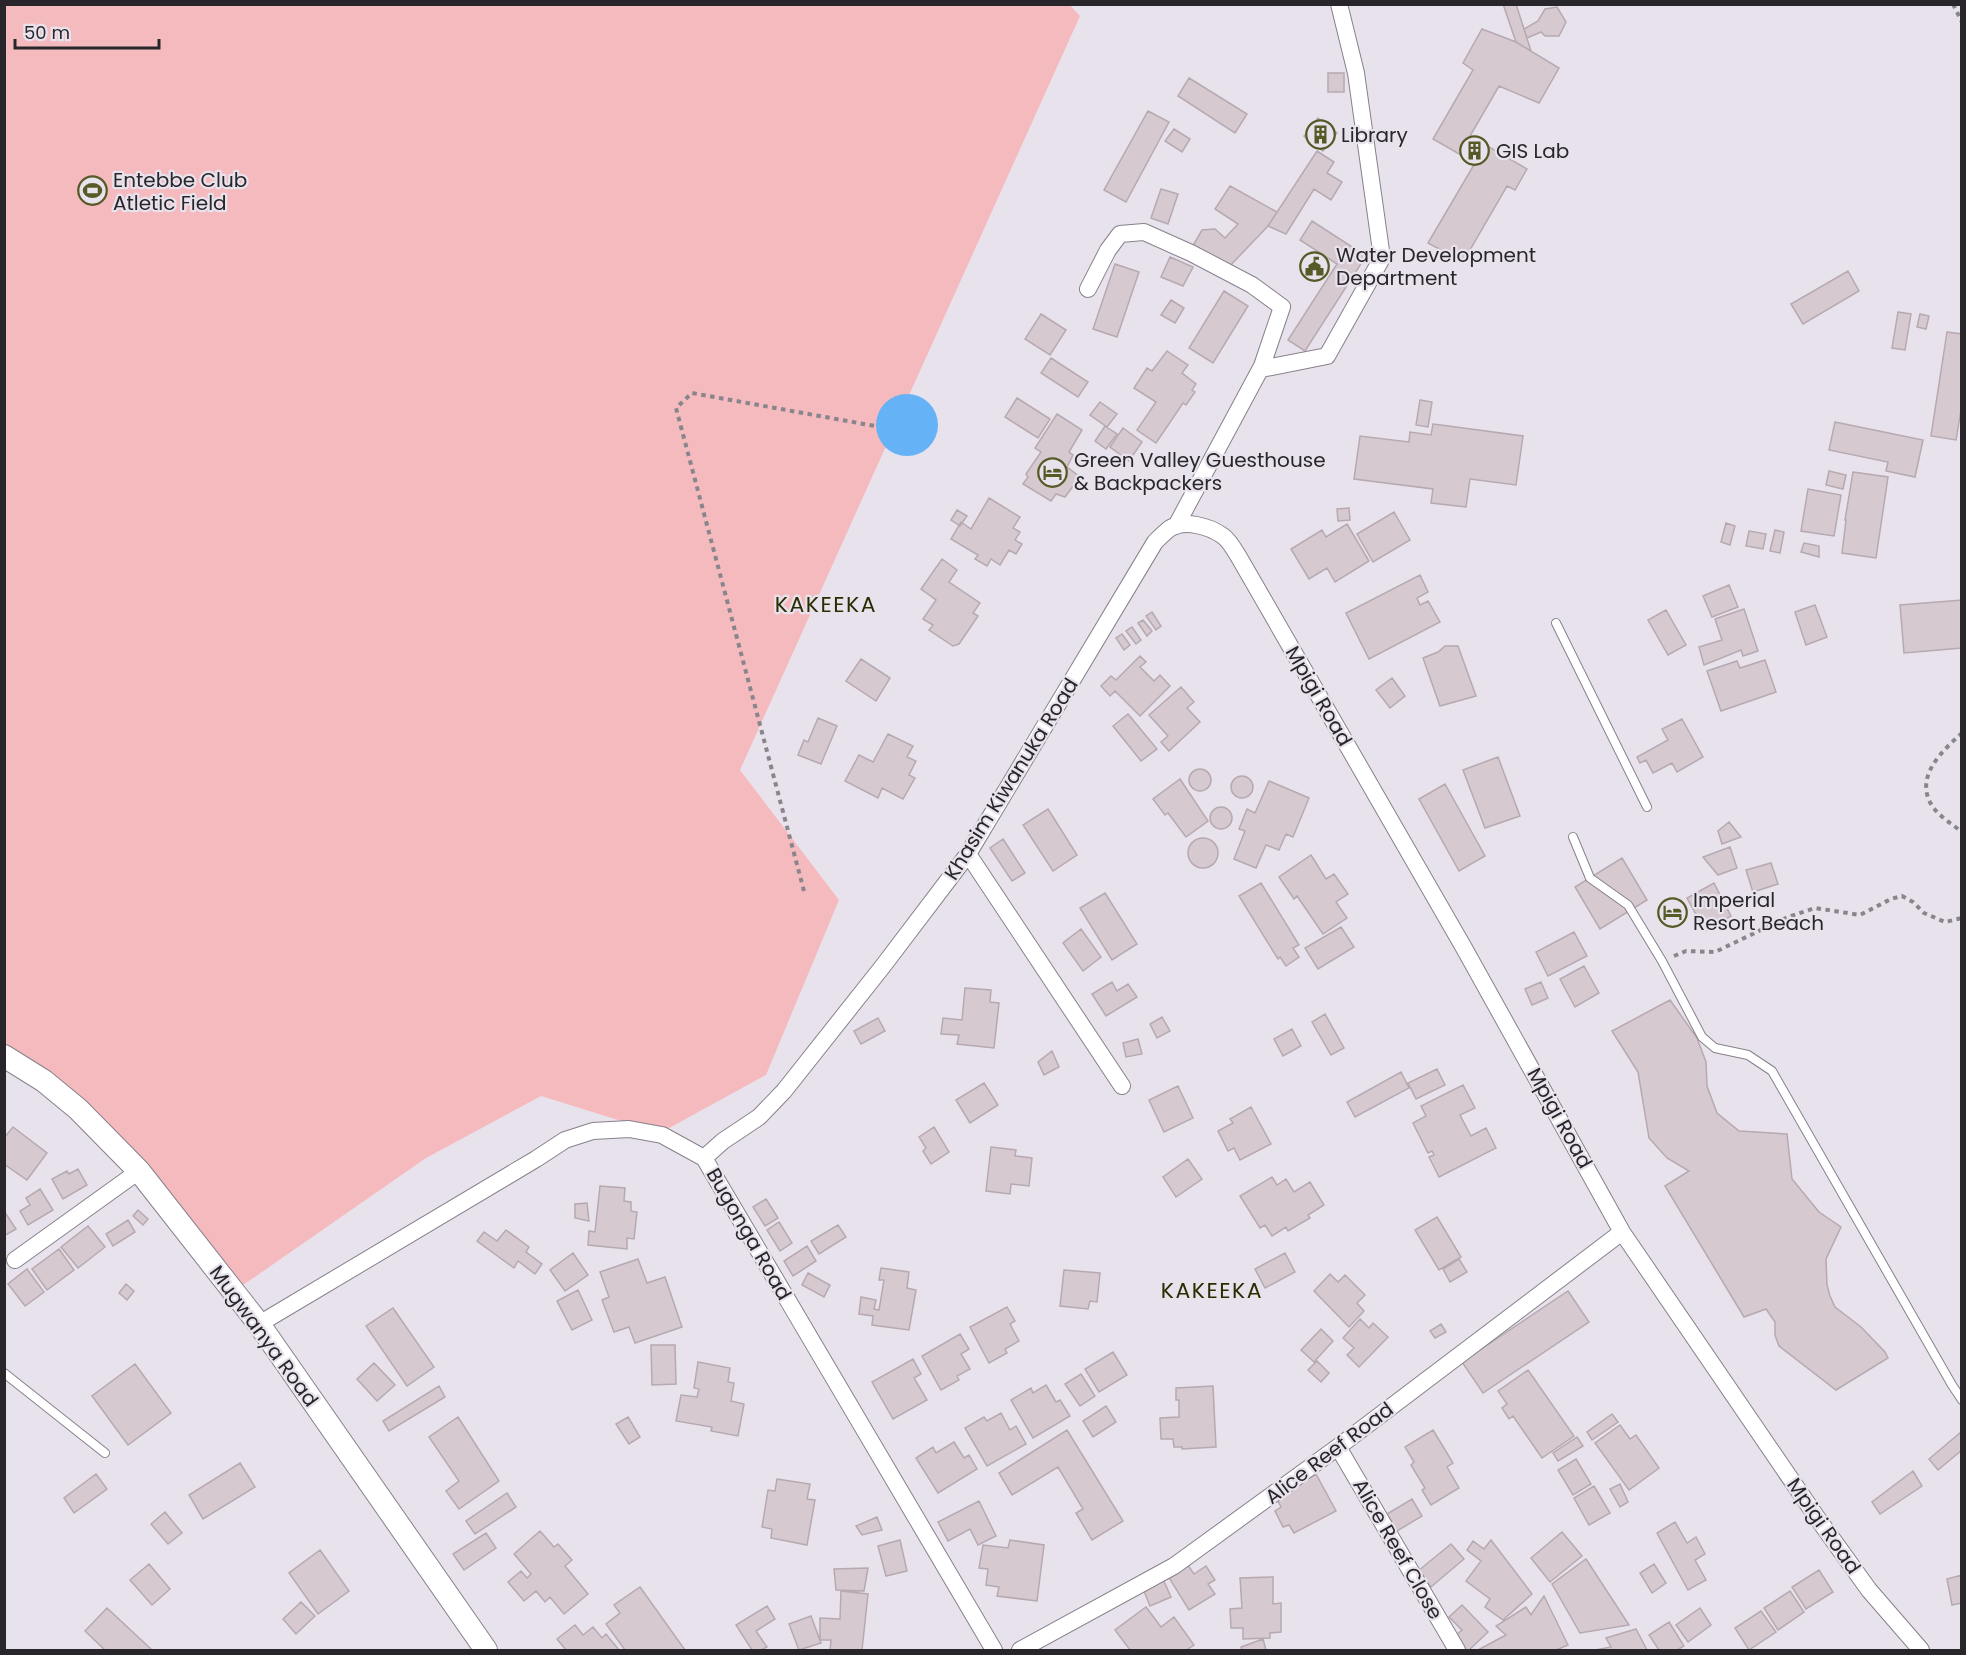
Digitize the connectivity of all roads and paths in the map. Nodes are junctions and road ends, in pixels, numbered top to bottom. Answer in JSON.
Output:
{"nodes":[{"id":1,"x":1339,"y":4,"type":"edge"},
{"id":2,"x":1953,"y":4,"type":"edge"},
{"id":3,"x":1962,"y":22,"type":"edge"},
{"id":4,"x":1088,"y":289,"type":"dead end"},
{"id":5,"x":1261,"y":369,"type":"junction"},
{"id":6,"x":875,"y":426,"type":"dead end"},
{"id":7,"x":1176,"y":526,"type":"junction"},
{"id":8,"x":1556,"y":623,"type":"dead end"},
{"id":9,"x":1962,"y":734,"type":"edge"},
{"id":10,"x":1647,"y":807,"type":"dead end"},
{"id":11,"x":1962,"y":832,"type":"edge"},
{"id":12,"x":1573,"y":837,"type":"dead end"},
{"id":13,"x":968,"y":854,"type":"junction"},
{"id":14,"x":804,"y":891,"type":"dead end"},
{"id":15,"x":1962,"y":918,"type":"edge"},
{"id":16,"x":1662,"y":961,"type":"junction"},
{"id":17,"x":4,"y":1056,"type":"edge"},
{"id":18,"x":1122,"y":1086,"type":"dead end"},
{"id":19,"x":704,"y":1158,"type":"junction"},
{"id":20,"x":139,"y":1171,"type":"junction"},
{"id":21,"x":1622,"y":1232,"type":"junction"},
{"id":22,"x":15,"y":1260,"type":"dead end"},
{"id":23,"x":259,"y":1324,"type":"junction"},
{"id":24,"x":4,"y":1373,"type":"edge"},
{"id":25,"x":1962,"y":1400,"type":"edge"},
{"id":26,"x":1338,"y":1447,"type":"junction"},
{"id":27,"x":105,"y":1453,"type":"dead end"},
{"id":28,"x":486,"y":1650,"type":"edge"},
{"id":29,"x":994,"y":1650,"type":"edge"},
{"id":30,"x":1020,"y":1650,"type":"edge"},
{"id":31,"x":1457,"y":1650,"type":"edge"},
{"id":32,"x":1922,"y":1650,"type":"edge"}],
"edges":[{"from":1,"to":5,"type":"street"},
{"from":2,"to":3,"type":"path"},
{"from":4,"to":5,"type":"street"},
{"from":5,"to":7,"type":"street"},
{"from":6,"to":14,"type":"path"},
{"from":7,"to":13,"type":"street","name":"Khasim Kiwanuka Road"},
{"from":7,"to":21,"type":"street","name":"Mpigi Road"},
{"from":8,"to":10,"type":"lane"},
{"from":9,"to":11,"type":"path"},
{"from":12,"to":16,"type":"lane"},
{"from":13,"to":18,"type":"street"},
{"from":13,"to":19,"type":"street","name":"Khasim Kiwanuka Road"},
{"from":15,"to":16,"type":"path"},
{"from":16,"to":25,"type":"lane"},
{"from":17,"to":20,"type":"street","name":"Mugwanya Road"},
{"from":19,"to":23,"type":"street","name":"Bugonga Road"},
{"from":19,"to":29,"type":"street","name":"Bugonga Road"},
{"from":20,"to":22,"type":"street"},
{"from":20,"to":23,"type":"street","name":"Mugwanya Road"},
{"from":21,"to":26,"type":"street","name":"Alice Reef Road"},
{"from":21,"to":32,"type":"street","name":"Mpigi Road"},
{"from":23,"to":28,"type":"street","name":"Mugwanya Road"},
{"from":24,"to":27,"type":"lane"},
{"from":26,"to":30,"type":"street","name":"Alice Reef Road"},
{"from":26,"to":31,"type":"street","name":"Alice Reef Close"}]}
